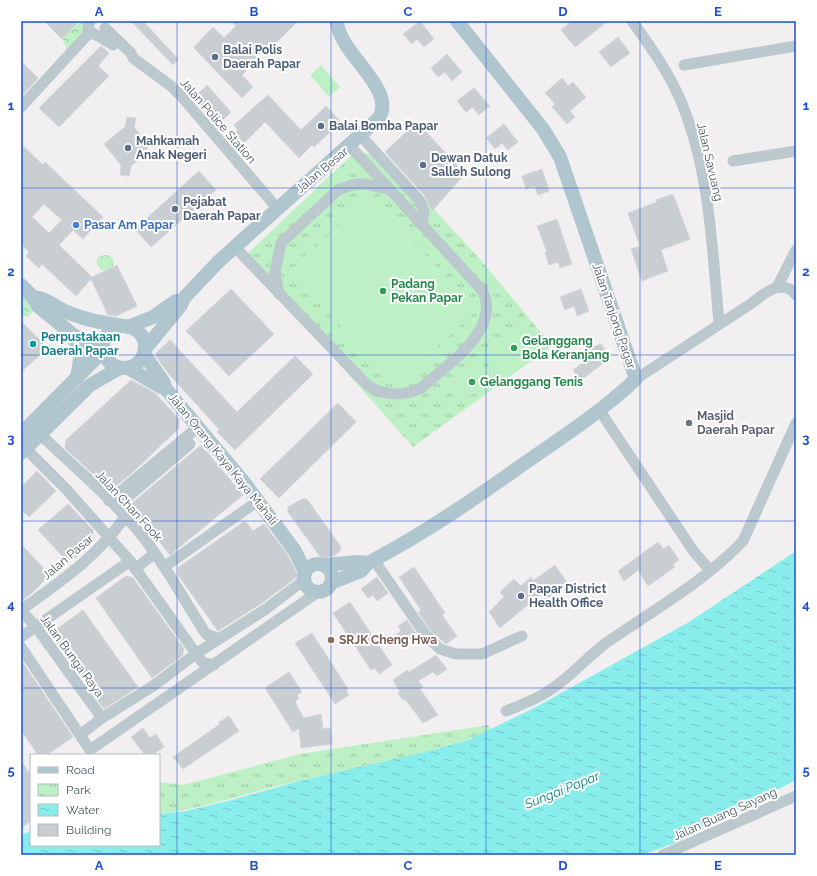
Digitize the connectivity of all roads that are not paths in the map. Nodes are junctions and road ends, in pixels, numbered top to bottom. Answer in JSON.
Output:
{"nodes":[{"id":1,"x":337,"y":21,"type":"edge"},
{"id":2,"x":457,"y":21,"type":"edge"},
{"id":3,"x":632,"y":21,"type":"edge"},
{"id":4,"x":94,"y":26,"type":"edge"},
{"id":5,"x":796,"y":46,"type":"edge"},
{"id":6,"x":684,"y":65,"type":"dead end"},
{"id":7,"x":21,"y":107,"type":"edge"},
{"id":8,"x":361,"y":136,"type":"junction"},
{"id":9,"x":350,"y":146,"type":"junction"},
{"id":10,"x":796,"y":151,"type":"edge"},
{"id":11,"x":733,"y":161,"type":"dead end"},
{"id":12,"x":389,"y":189,"type":"junction"},
{"id":13,"x":277,"y":208,"type":"junction"},
{"id":14,"x":422,"y":225,"type":"junction"},
{"id":15,"x":235,"y":247,"type":"junction"},
{"id":16,"x":796,"y":250,"type":"edge"},
{"id":17,"x":21,"y":285,"type":"edge"},
{"id":18,"x":777,"y":288,"type":"junction"},
{"id":19,"x":279,"y":294,"type":"junction"},
{"id":20,"x":796,"y":295,"type":"edge"},
{"id":21,"x":33,"y":297,"type":"junction"},
{"id":22,"x":184,"y":298,"type":"junction"},
{"id":23,"x":719,"y":323,"type":"junction"},
{"id":24,"x":126,"y":326,"type":"junction"},
{"id":25,"x":72,"y":334,"type":"junction"},
{"id":26,"x":103,"y":350,"type":"junction"},
{"id":27,"x":144,"y":351,"type":"junction"},
{"id":28,"x":124,"y":368,"type":"junction"},
{"id":29,"x":77,"y":379,"type":"junction"},
{"id":30,"x":636,"y":379,"type":"junction"},
{"id":31,"x":165,"y":388,"type":"junction"},
{"id":32,"x":600,"y":411,"type":"junction"},
{"id":33,"x":796,"y":423,"type":"edge"},
{"id":34,"x":200,"y":430,"type":"junction"},
{"id":35,"x":21,"y":434,"type":"edge"},
{"id":36,"x":40,"y":434,"type":"junction"},
{"id":37,"x":23,"y":451,"type":"edge"},
{"id":38,"x":258,"y":501,"type":"junction"},
{"id":39,"x":113,"y":504,"type":"junction"},
{"id":40,"x":125,"y":517,"type":"junction"},
{"id":41,"x":110,"y":539,"type":"junction"},
{"id":42,"x":155,"y":553,"type":"junction"},
{"id":43,"x":371,"y":561,"type":"junction"},
{"id":44,"x":132,"y":565,"type":"junction"},
{"id":45,"x":164,"y":567,"type":"junction"},
{"id":46,"x":312,"y":570,"type":"junction"},
{"id":47,"x":710,"y":570,"type":"junction"},
{"id":48,"x":331,"y":583,"type":"junction"},
{"id":49,"x":318,"y":592,"type":"junction"},
{"id":50,"x":21,"y":610,"type":"edge"},
{"id":51,"x":36,"y":626,"type":"junction"},
{"id":52,"x":522,"y":636,"type":"dead end"},
{"id":53,"x":21,"y":637,"type":"edge"},
{"id":54,"x":219,"y":639,"type":"junction"},
{"id":55,"x":21,"y":647,"type":"edge"},
{"id":56,"x":197,"y":653,"type":"junction"},
{"id":57,"x":214,"y":665,"type":"junction"},
{"id":58,"x":506,"y":711,"type":"dead end"},
{"id":59,"x":102,"y":718,"type":"junction"},
{"id":60,"x":80,"y":735,"type":"junction"},
{"id":61,"x":796,"y":796,"type":"edge"},
{"id":62,"x":670,"y":854,"type":"edge"}],
"edges":[{"from":1,"to":8,"type":"main road","name":"Jalan Besar"},
{"from":2,"to":30,"type":"main road","name":"Jalan Tanjong Pagar"},
{"from":3,"to":23,"type":"street","name":"Jalan Savuang"},
{"from":4,"to":7,"type":"street"},
{"from":4,"to":13,"type":"street","name":"Jalan Police Station"},
{"from":5,"to":6,"type":"street"},
{"from":8,"to":9,"type":"main road","name":"Jalan Besar"},
{"from":8,"to":14,"type":"street"},
{"from":9,"to":12,"type":"street"},
{"from":9,"to":13,"type":"main road","name":"Jalan Besar"},
{"from":10,"to":11,"type":"street"},
{"from":12,"to":14,"type":"street"},
{"from":12,"to":19,"type":"street"},
{"from":13,"to":15,"type":"main road","name":"Jalan Besar"},
{"from":14,"to":19,"type":"street"},
{"from":15,"to":19,"type":"street"},
{"from":15,"to":22,"type":"main road","name":"Jalan Besar"},
{"from":16,"to":18,"type":"street"},
{"from":17,"to":21,"type":"main road"},
{"from":18,"to":20,"type":"street"},
{"from":18,"to":23,"type":"street"},
{"from":21,"to":24,"type":"main road"},
{"from":21,"to":25,"type":"main road"},
{"from":22,"to":24,"type":"main road","name":"Jalan Besar"},
{"from":22,"to":27,"type":"main road","name":"Jalan Besar"},
{"from":23,"to":30,"type":"street"},
{"from":24,"to":26,"type":"main road"},
{"from":24,"to":27,"type":"main road"},
{"from":25,"to":26,"type":"main road"},
{"from":25,"to":29,"type":"main road"},
{"from":26,"to":28,"type":"main road"},
{"from":26,"to":29,"type":"main road"},
{"from":27,"to":28,"type":"main road"},
{"from":27,"to":31,"type":"main road","name":"Jalan Orang Kaya Kaya Mahali"},
{"from":28,"to":31,"type":"main road","name":"Jalan Orang Kaya Kaya Mahali"},
{"from":28,"to":36,"type":"main road"},
{"from":29,"to":35,"type":"main road"},
{"from":30,"to":32,"type":"main road","name":"Jalan Tanjong Pagar"},
{"from":31,"to":34,"type":"main road","name":"Jalan Orang Kaya Kaya Mahali"},
{"from":32,"to":43,"type":"main road","name":"Jalan Tanjong Pagar"},
{"from":32,"to":47,"type":"street"},
{"from":33,"to":47,"type":"street"},
{"from":34,"to":38,"type":"main road","name":"Jalan Orang Kaya Kaya Mahali"},
{"from":34,"to":39,"type":"street"},
{"from":36,"to":37,"type":"main road"},
{"from":36,"to":39,"type":"street","name":"Jalan Chan Fook"},
{"from":37,"to":41,"type":"street"},
{"from":38,"to":45,"type":"street"},
{"from":38,"to":46,"type":"main road","name":"Jalan Orang Kaya Kaya Mahali"},
{"from":39,"to":40,"type":"street","name":"Jalan Chan Fook"},
{"from":40,"to":41,"type":"street","name":"Jalan Pasar"},
{"from":40,"to":42,"type":"street","name":"Jalan Chan Fook"},
{"from":41,"to":44,"type":"street"},
{"from":41,"to":50,"type":"street","name":"Jalan Pasar"},
{"from":42,"to":44,"type":"street"},
{"from":42,"to":45,"type":"street","name":"Jalan Chan Fook"},
{"from":43,"to":46,"type":"main road"},
{"from":43,"to":48,"type":"main road","name":"Jalan Tanjong Pagar"},
{"from":43,"to":52,"type":"street"},
{"from":44,"to":51,"type":"street"},
{"from":44,"to":56,"type":"street"},
{"from":45,"to":54,"type":"street","name":"Jalan Chan Fook"},
{"from":46,"to":48,"type":"main road","name":"Jalan Orang Kaya Kaya Mahali"},
{"from":46,"to":49,"type":"main road"},
{"from":46,"to":54,"type":"street"},
{"from":47,"to":58,"type":"street"},
{"from":48,"to":49,"type":"main road","name":"Jalan Tanjong Pagar"},
{"from":49,"to":57,"type":"street"},
{"from":50,"to":51,"type":"street","name":"Jalan Bunga Raya"},
{"from":51,"to":53,"type":"street"},
{"from":51,"to":59,"type":"street","name":"Jalan Bunga Raya"},
{"from":54,"to":56,"type":"street"},
{"from":55,"to":60,"type":"street"},
{"from":56,"to":57,"type":"street"},
{"from":56,"to":59,"type":"street"},
{"from":57,"to":60,"type":"street"},
{"from":59,"to":60,"type":"street"},
{"from":61,"to":62,"type":"street","name":"Jalan Buang Sayang"}]}
